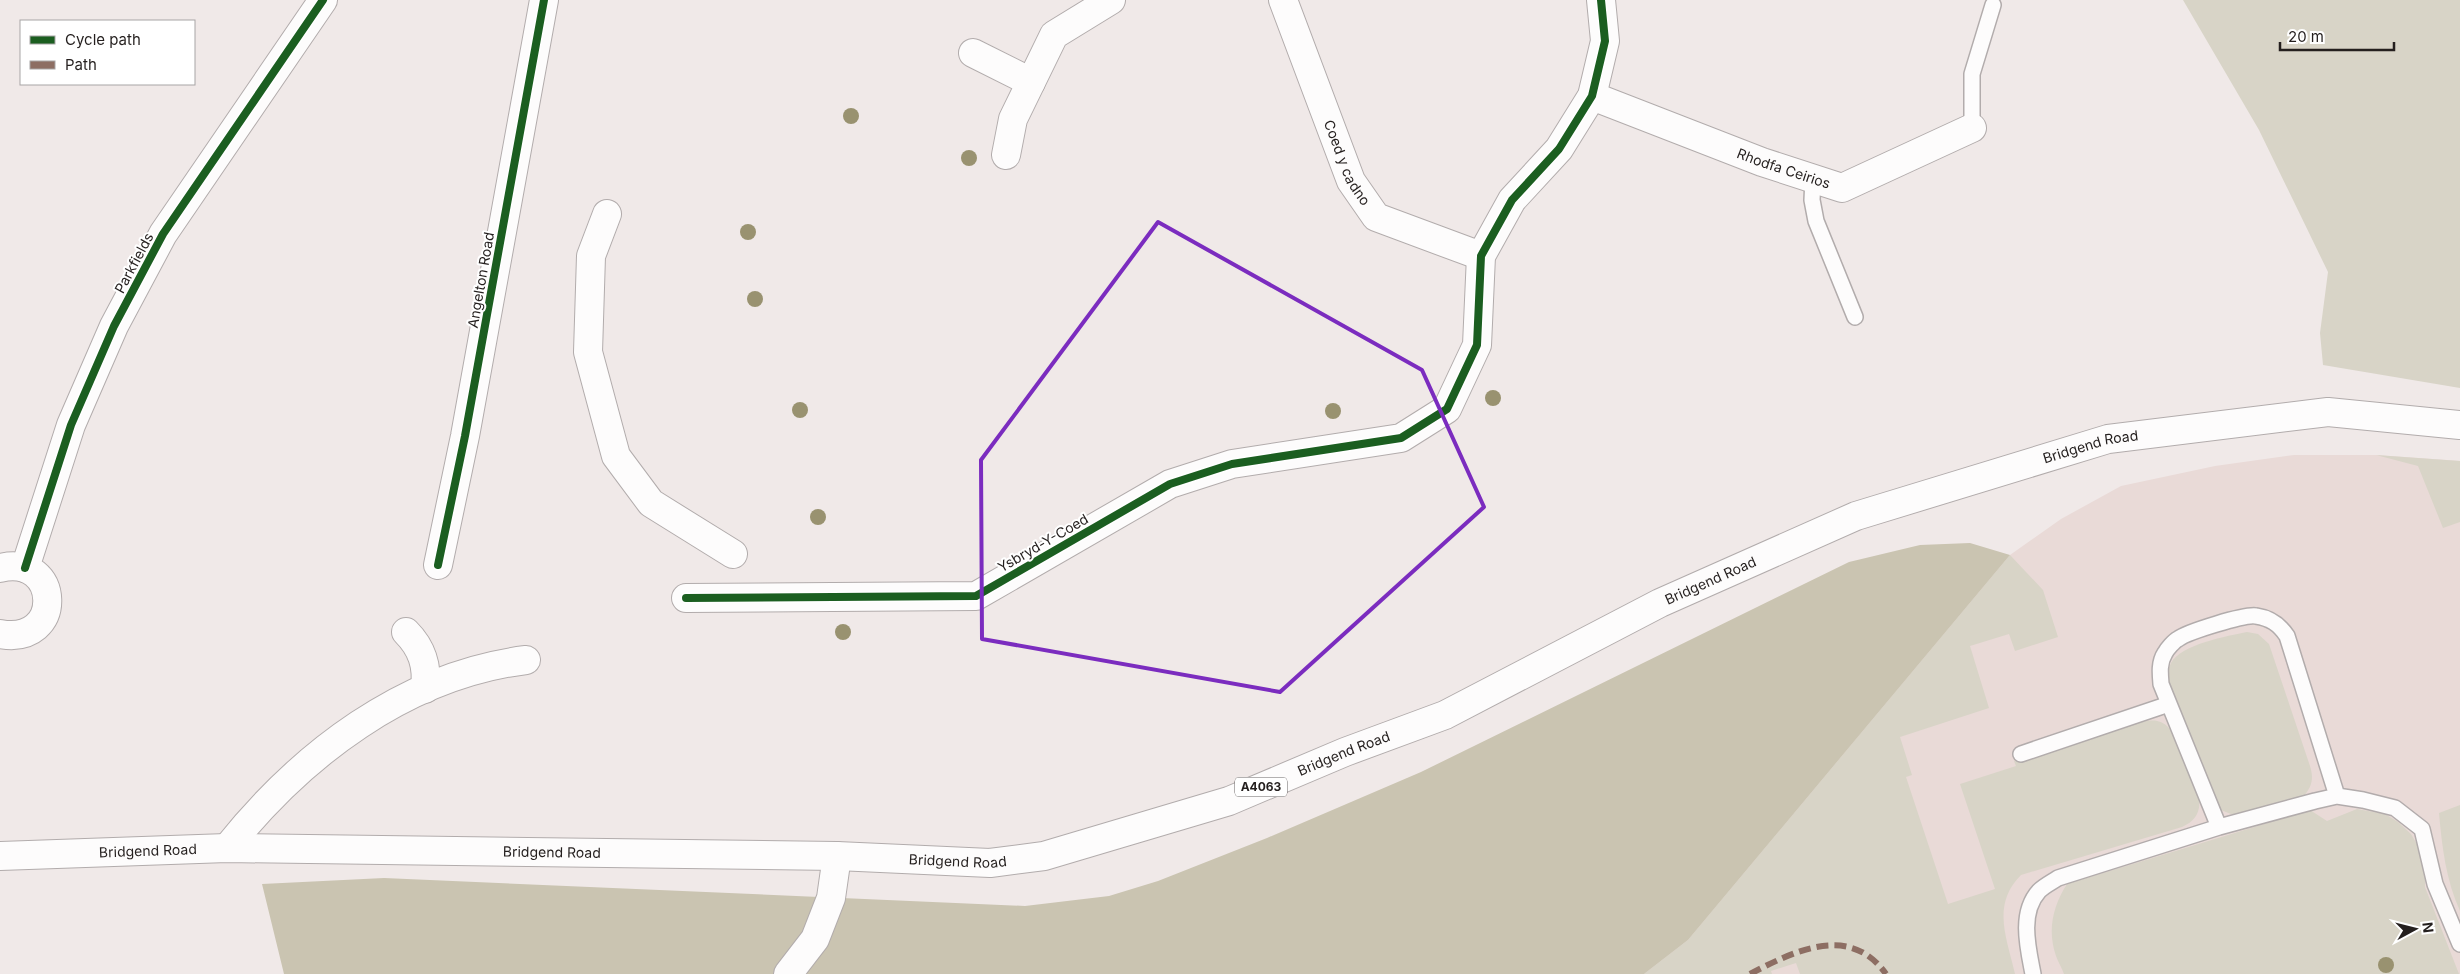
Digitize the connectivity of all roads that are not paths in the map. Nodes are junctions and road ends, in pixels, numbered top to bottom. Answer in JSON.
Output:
{"nodes":[{"id":1,"x":323,"y":0,"type":"edge"},
{"id":2,"x":544,"y":0,"type":"edge"},
{"id":3,"x":1110,"y":0,"type":"edge"},
{"id":4,"x":1283,"y":0,"type":"edge"},
{"id":5,"x":1601,"y":0,"type":"edge"},
{"id":6,"x":1993,"y":6,"type":"dead end"},
{"id":7,"x":973,"y":52,"type":"dead end"},
{"id":8,"x":1030,"y":82,"type":"junction"},
{"id":9,"x":1592,"y":96,"type":"junction"},
{"id":10,"x":1972,"y":128,"type":"joint"},
{"id":11,"x":1006,"y":155,"type":"dead end"},
{"id":12,"x":1813,"y":179,"type":"junction"},
{"id":13,"x":607,"y":214,"type":"dead end"},
{"id":14,"x":1482,"y":256,"type":"junction"},
{"id":15,"x":1855,"y":317,"type":"dead end"},
{"id":16,"x":2460,"y":425,"type":"edge"},
{"id":17,"x":438,"y":565,"type":"dead end"},
{"id":18,"x":13,"y":568,"type":"edge"},
{"id":19,"x":686,"y":598,"type":"dead end"},
{"id":20,"x":731,"y":598,"type":"junction"},
{"id":21,"x":406,"y":632,"type":"dead end"},
{"id":22,"x":0,"y":634,"type":"edge"},
{"id":23,"x":526,"y":660,"type":"dead end"},
{"id":24,"x":425,"y":689,"type":"junction"},
{"id":25,"x":2169,"y":704,"type":"junction"},
{"id":26,"x":2021,"y":754,"type":"dead end"},
{"id":27,"x":2338,"y":796,"type":"junction"},
{"id":28,"x":2219,"y":827,"type":"junction"},
{"id":29,"x":227,"y":848,"type":"junction"},
{"id":30,"x":0,"y":856,"type":"edge"},
{"id":31,"x":837,"y":856,"type":"junction"},
{"id":32,"x":2460,"y":944,"type":"edge"},
{"id":33,"x":788,"y":974,"type":"edge"},
{"id":34,"x":2033,"y":974,"type":"edge"}],
"edges":[{"from":1,"to":18,"type":"street","name":"Parkfields"},
{"from":2,"to":17,"type":"street","name":"Angelton Road"},
{"from":3,"to":8,"type":"street"},
{"from":4,"to":14,"type":"street","name":"Coed y cadno"},
{"from":5,"to":9,"type":"street"},
{"from":6,"to":10,"type":"lane"},
{"from":7,"to":8,"type":"street"},
{"from":8,"to":11,"type":"street"},
{"from":9,"to":12,"type":"street","name":"Rhodfa Ceirios"},
{"from":9,"to":14,"type":"street"},
{"from":10,"to":12,"type":"street","name":"Rhodfa Ceirios"},
{"from":12,"to":15,"type":"lane"},
{"from":13,"to":20,"type":"street"},
{"from":14,"to":20,"type":"street","name":"Ysbryd-Y-Coed"},
{"from":16,"to":31,"type":"street","name":"Bridgend Road","number":"A4063"},
{"from":18,"to":22,"type":"street","name":"Parkfields"},
{"from":19,"to":20,"type":"street","name":"Ysbryd-Y-Coed"},
{"from":21,"to":24,"type":"street"},
{"from":23,"to":24,"type":"street"},
{"from":24,"to":29,"type":"street"},
{"from":25,"to":26,"type":"lane"},
{"from":25,"to":27,"type":"lane"},
{"from":25,"to":28,"type":"lane"},
{"from":27,"to":28,"type":"lane"},
{"from":27,"to":32,"type":"lane"},
{"from":28,"to":34,"type":"lane"},
{"from":29,"to":30,"type":"street","name":"Bridgend Road","number":"A4063"},
{"from":29,"to":31,"type":"street","name":"Bridgend Road","number":"A4063"},
{"from":31,"to":33,"type":"street"}]}
